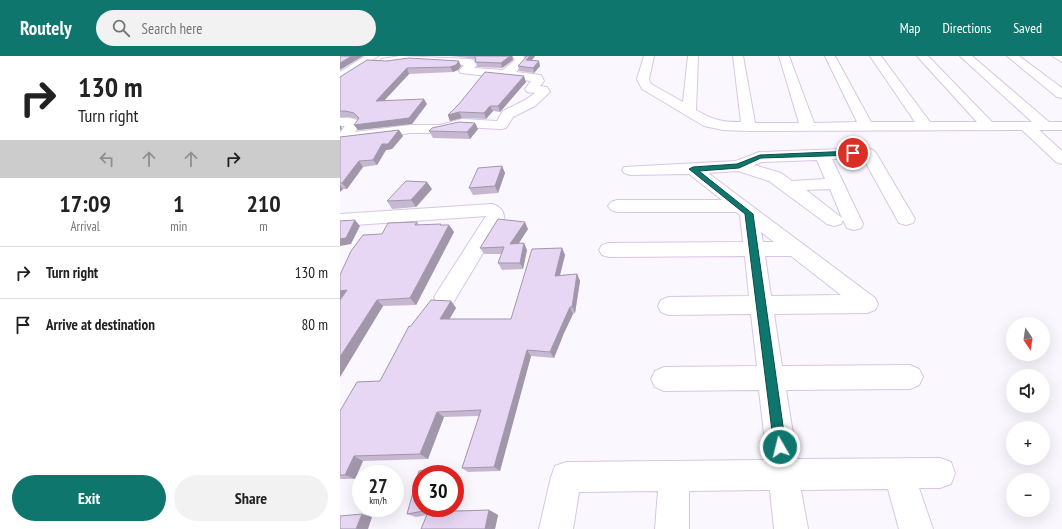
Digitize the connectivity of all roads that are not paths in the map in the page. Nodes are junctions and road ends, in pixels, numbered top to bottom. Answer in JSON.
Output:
{"nodes":[{"id":1,"x":518,"y":56,"type":"edge"},
{"id":2,"x":649,"y":56,"type":"edge"},
{"id":3,"x":693,"y":56,"type":"edge"},
{"id":4,"x":738,"y":56,"type":"edge"},
{"id":5,"x":784,"y":56,"type":"edge"},
{"id":6,"x":830,"y":56,"type":"edge"},
{"id":7,"x":875,"y":56,"type":"edge"},
{"id":8,"x":922,"y":56,"type":"edge"},
{"id":9,"x":965,"y":56,"type":"edge"},
{"id":10,"x":1012,"y":56,"type":"edge"},
{"id":11,"x":1057,"y":56,"type":"edge"},
{"id":12,"x":370,"y":58,"type":"edge"},
{"id":13,"x":1062,"y":59,"type":"edge"},
{"id":14,"x":507,"y":74,"type":"junction"},
{"id":15,"x":340,"y":77,"type":"edge"},
{"id":16,"x":1062,"y":94,"type":"edge"},
{"id":17,"x":689,"y":111,"type":"junction"},
{"id":18,"x":340,"y":122,"type":"edge"},
{"id":19,"x":926,"y":126,"type":"junction"},
{"id":20,"x":989,"y":126,"type":"junction"},
{"id":21,"x":1026,"y":126,"type":"junction"},
{"id":22,"x":1045,"y":126,"type":"junction"},
{"id":23,"x":1062,"y":126,"type":"edge"},
{"id":24,"x":749,"y":127,"type":"junction"},
{"id":25,"x":808,"y":127,"type":"junction"},
{"id":26,"x":866,"y":127,"type":"junction"},
{"id":27,"x":342,"y":138,"type":"edge"},
{"id":28,"x":822,"y":154,"type":"junction"},
{"id":29,"x":1062,"y":159,"type":"edge"},
{"id":30,"x":739,"y":166,"type":"junction"},
{"id":31,"x":693,"y":169,"type":"junction"},
{"id":32,"x":630,"y":170,"type":"dead end"},
{"id":33,"x":836,"y":184,"type":"junction"},
{"id":34,"x":789,"y":186,"type":"junction"},
{"id":35,"x":616,"y":206,"type":"dead end"},
{"id":36,"x":744,"y":210,"type":"junction"},
{"id":37,"x":906,"y":219,"type":"dead end"},
{"id":38,"x":340,"y":220,"type":"edge"},
{"id":39,"x":834,"y":220,"type":"dead end"},
{"id":40,"x":854,"y":224,"type":"dead end"},
{"id":41,"x":797,"y":249,"type":"junction"},
{"id":42,"x":609,"y":250,"type":"dead end"},
{"id":43,"x":754,"y":250,"type":"junction"},
{"id":44,"x":445,"y":297,"type":"dead end"},
{"id":45,"x":761,"y":305,"type":"junction"},
{"id":46,"x":669,"y":306,"type":"dead end"},
{"id":47,"x":910,"y":377,"type":"dead end"},
{"id":48,"x":771,"y":378,"type":"junction"},
{"id":49,"x":664,"y":379,"type":"dead end"},
{"id":50,"x":940,"y":473,"type":"dead end"},
{"id":51,"x":899,"y":474,"type":"junction"},
{"id":52,"x":784,"y":475,"type":"junction"},
{"id":53,"x":674,"y":476,"type":"junction"},
{"id":54,"x":556,"y":529,"type":"edge"},
{"id":55,"x":672,"y":529,"type":"edge"},
{"id":56,"x":791,"y":529,"type":"edge"},
{"id":57,"x":916,"y":529,"type":"edge"}],
"edges":[{"from":1,"to":14,"type":"street"},
{"from":2,"to":17,"type":"street"},
{"from":3,"to":17,"type":"street"},
{"from":4,"to":24,"type":"street"},
{"from":5,"to":25,"type":"street"},
{"from":6,"to":26,"type":"street"},
{"from":7,"to":19,"type":"street"},
{"from":8,"to":20,"type":"street"},
{"from":9,"to":22,"type":"street"},
{"from":10,"to":16,"type":"street"},
{"from":11,"to":13,"type":"street"},
{"from":12,"to":14,"type":"street"},
{"from":12,"to":15,"type":"street"},
{"from":14,"to":27,"type":"street"},
{"from":17,"to":24,"type":"street"},
{"from":18,"to":27,"type":"street"},
{"from":19,"to":20,"type":"street"},
{"from":19,"to":26,"type":"street"},
{"from":20,"to":21,"type":"street"},
{"from":21,"to":22,"type":"street"},
{"from":21,"to":29,"type":"street"},
{"from":22,"to":23,"type":"street"},
{"from":24,"to":25,"type":"street"},
{"from":25,"to":26,"type":"street"},
{"from":28,"to":30,"type":"street"},
{"from":28,"to":33,"type":"street"},
{"from":28,"to":37,"type":"street"},
{"from":30,"to":31,"type":"street"},
{"from":30,"to":34,"type":"street"},
{"from":31,"to":32,"type":"street"},
{"from":31,"to":36,"type":"street"},
{"from":33,"to":34,"type":"street"},
{"from":33,"to":40,"type":"street"},
{"from":34,"to":39,"type":"street"},
{"from":35,"to":36,"type":"street"},
{"from":36,"to":41,"type":"street"},
{"from":36,"to":43,"type":"street"},
{"from":38,"to":44,"type":"street"},
{"from":41,"to":43,"type":"street"},
{"from":41,"to":45,"type":"street"},
{"from":42,"to":43,"type":"street"},
{"from":43,"to":45,"type":"street"},
{"from":45,"to":46,"type":"street"},
{"from":45,"to":48,"type":"street"},
{"from":47,"to":48,"type":"street"},
{"from":48,"to":49,"type":"street"},
{"from":48,"to":52,"type":"street"},
{"from":50,"to":51,"type":"street"},
{"from":51,"to":52,"type":"street"},
{"from":51,"to":57,"type":"street"},
{"from":52,"to":53,"type":"street"},
{"from":52,"to":56,"type":"street"},
{"from":53,"to":54,"type":"street"},
{"from":53,"to":55,"type":"street"}]}
